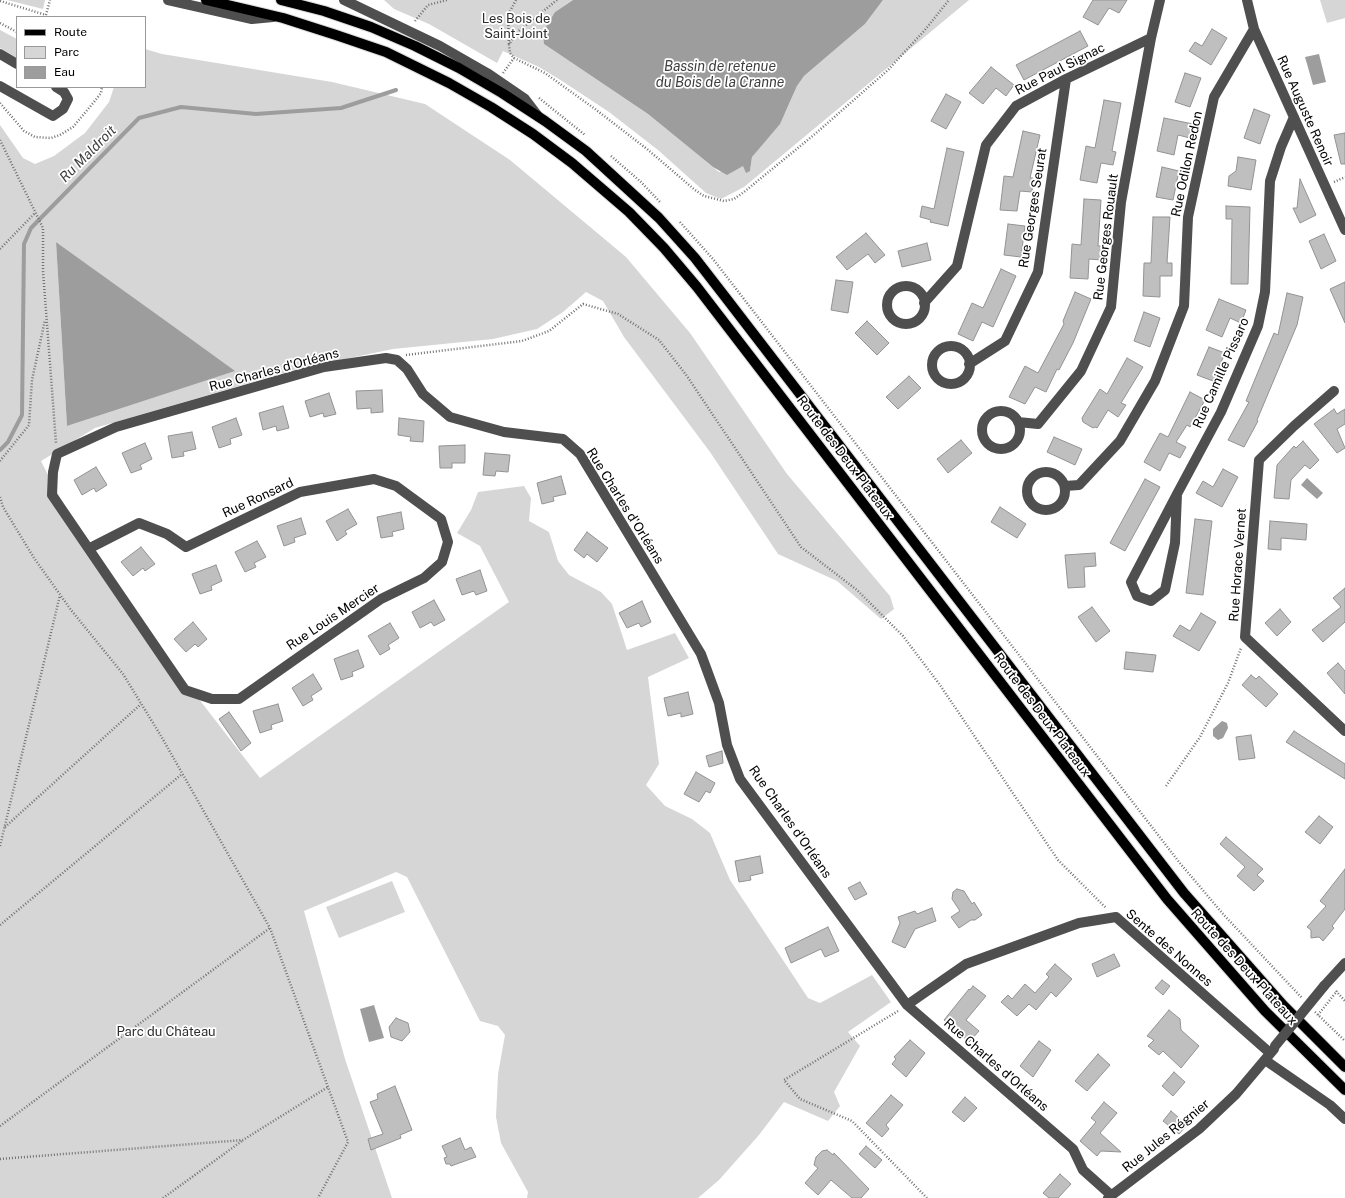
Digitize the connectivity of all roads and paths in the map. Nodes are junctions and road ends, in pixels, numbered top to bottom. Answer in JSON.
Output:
{"nodes":[{"id":1,"x":50,"y":0,"type":"edge"},
{"id":2,"x":168,"y":0,"type":"edge"},
{"id":3,"x":206,"y":0,"type":"edge"},
{"id":4,"x":281,"y":0,"type":"edge"},
{"id":5,"x":344,"y":0,"type":"edge"},
{"id":6,"x":447,"y":0,"type":"edge"},
{"id":7,"x":516,"y":0,"type":"edge"},
{"id":8,"x":557,"y":0,"type":"edge"},
{"id":9,"x":949,"y":0,"type":"edge"},
{"id":10,"x":1160,"y":0,"type":"edge"},
{"id":11,"x":1247,"y":0,"type":"edge"},
{"id":12,"x":0,"y":1,"type":"edge"},
{"id":13,"x":46,"y":16,"type":"edge"},
{"id":14,"x":276,"y":16,"type":"junction"},
{"id":15,"x":415,"y":22,"type":"dead end"},
{"id":16,"x":0,"y":23,"type":"edge"},
{"id":17,"x":1254,"y":29,"type":"junction"},
{"id":18,"x":16,"y":31,"type":"edge"},
{"id":19,"x":1151,"y":38,"type":"junction"},
{"id":20,"x":509,"y":46,"type":"junction"},
{"id":21,"x":0,"y":54,"type":"edge"},
{"id":22,"x":514,"y":58,"type":"junction"},
{"id":23,"x":16,"y":63,"type":"edge"},
{"id":24,"x":503,"y":73,"type":"dead end"},
{"id":25,"x":1066,"y":79,"type":"junction"},
{"id":26,"x":0,"y":86,"type":"edge"},
{"id":27,"x":58,"y":88,"type":"edge"},
{"id":28,"x":538,"y":116,"type":"junction"},
{"id":29,"x":1294,"y":117,"type":"junction"},
{"id":30,"x":0,"y":140,"type":"edge"},
{"id":31,"x":4,"y":146,"type":"junction"},
{"id":32,"x":0,"y":148,"type":"edge"},
{"id":33,"x":35,"y":213,"type":"junction"},
{"id":34,"x":1345,"y":230,"type":"edge"},
{"id":35,"x":0,"y":249,"type":"edge"},
{"id":36,"x":924,"y":302,"type":"dead end"},
{"id":37,"x":46,"y":315,"type":"junction"},
{"id":38,"x":397,"y":360,"type":"junction"},
{"id":39,"x":969,"y":364,"type":"dead end"},
{"id":40,"x":1334,"y":391,"type":"dead end"},
{"id":41,"x":1018,"y":422,"type":"dead end"},
{"id":42,"x":57,"y":454,"type":"junction"},
{"id":43,"x":0,"y":461,"type":"edge"},
{"id":44,"x":1065,"y":486,"type":"dead end"},
{"id":45,"x":1177,"y":494,"type":"junction"},
{"id":46,"x":0,"y":497,"type":"edge"},
{"id":47,"x":441,"y":519,"type":"joint"},
{"id":48,"x":90,"y":548,"type":"junction"},
{"id":49,"x":60,"y":594,"type":"junction"},
{"id":50,"x":1246,"y":637,"type":"junction"},
{"id":51,"x":142,"y":704,"type":"junction"},
{"id":52,"x":1345,"y":731,"type":"edge"},
{"id":53,"x":182,"y":774,"type":"junction"},
{"id":54,"x":1166,"y":786,"type":"dead end"},
{"id":55,"x":4,"y":828,"type":"junction"},
{"id":56,"x":0,"y":846,"type":"edge"},
{"id":57,"x":1116,"y":917,"type":"junction"},
{"id":58,"x":0,"y":925,"type":"edge"},
{"id":59,"x":270,"y":928,"type":"junction"},
{"id":60,"x":1345,"y":963,"type":"edge"},
{"id":61,"x":1337,"y":991,"type":"dead end"},
{"id":62,"x":907,"y":1005,"type":"junction"},
{"id":63,"x":1318,"y":1015,"type":"dead end"},
{"id":64,"x":1270,"y":1053,"type":"junction"},
{"id":65,"x":1345,"y":1068,"type":"edge"},
{"id":66,"x":328,"y":1087,"type":"junction"},
{"id":67,"x":1345,"y":1090,"type":"edge"},
{"id":68,"x":1345,"y":1119,"type":"edge"},
{"id":69,"x":0,"y":1126,"type":"edge"},
{"id":70,"x":243,"y":1140,"type":"junction"},
{"id":71,"x":0,"y":1159,"type":"edge"},
{"id":72,"x":1110,"y":1197,"type":"edge"},
{"id":73,"x":163,"y":1198,"type":"edge"},
{"id":74,"x":318,"y":1198,"type":"edge"},
{"id":75,"x":927,"y":1198,"type":"edge"}],
"edges":[{"from":1,"to":13,"type":"path"},
{"from":2,"to":14,"type":"street"},
{"from":3,"to":14,"type":"main road","name":"Route des Deux Plateaux"},
{"from":4,"to":28,"type":"main road","name":"Route des Deux Plateaux"},
{"from":5,"to":28,"type":"street"},
{"from":6,"to":15,"type":"path"},
{"from":7,"to":20,"type":"path"},
{"from":8,"to":20,"type":"path"},
{"from":9,"to":22,"type":"path"},
{"from":10,"to":19,"type":"street"},
{"from":11,"to":17,"type":"street","name":"Rue Auguste Renoir"},
{"from":12,"to":13,"type":"path"},
{"from":14,"to":67,"type":"main road","name":"Route des Deux Plateaux"},
{"from":16,"to":18,"type":"path"},
{"from":17,"to":29,"type":"street","name":"Rue Auguste Renoir"},
{"from":17,"to":44,"type":"street","name":"Rue Odilon Redon"},
{"from":19,"to":25,"type":"street","name":"Rue Paul Signac"},
{"from":19,"to":41,"type":"street","name":"Rue Georges Rouault"},
{"from":20,"to":22,"type":"path"},
{"from":21,"to":23,"type":"street"},
{"from":22,"to":24,"type":"path"},
{"from":25,"to":36,"type":"street","name":"Rue Paul Signac"},
{"from":25,"to":39,"type":"street","name":"Rue Georges Seurat"},
{"from":26,"to":27,"type":"street"},
{"from":28,"to":65,"type":"main road","name":"Route des Deux Plateaux"},
{"from":29,"to":34,"type":"street","name":"Rue Auguste Renoir"},
{"from":29,"to":45,"type":"street","name":"Rue Camille Pissaro"},
{"from":30,"to":31,"type":"path"},
{"from":31,"to":32,"type":"path"},
{"from":31,"to":33,"type":"path"},
{"from":33,"to":35,"type":"path"},
{"from":33,"to":37,"type":"path"},
{"from":37,"to":42,"type":"path"},
{"from":37,"to":43,"type":"path"},
{"from":38,"to":42,"type":"street","name":"Rue Charles d'Orléans"},
{"from":38,"to":57,"type":"path"},
{"from":38,"to":62,"type":"street","name":"Rue Charles d'Orléans"},
{"from":40,"to":50,"type":"street","name":"Rue Horace Vernet"},
{"from":42,"to":48,"type":"street"},
{"from":45,"to":45,"type":"street","name":"Rue Camille Pissaro"},
{"from":46,"to":49,"type":"path"},
{"from":47,"to":48,"type":"street","name":"Rue Ronsard"},
{"from":47,"to":48,"type":"street","name":"Rue Louis Mercier"},
{"from":49,"to":51,"type":"path"},
{"from":49,"to":55,"type":"path"},
{"from":50,"to":52,"type":"street","name":"Rue Horace Vernet"},
{"from":50,"to":54,"type":"path"},
{"from":51,"to":53,"type":"path"},
{"from":51,"to":55,"type":"path"},
{"from":53,"to":58,"type":"path"},
{"from":53,"to":59,"type":"path"},
{"from":55,"to":56,"type":"path"},
{"from":57,"to":62,"type":"street","name":"Sente des Nonnes"},
{"from":57,"to":64,"type":"street","name":"Sente des Nonnes"},
{"from":59,"to":66,"type":"path"},
{"from":59,"to":69,"type":"path"},
{"from":60,"to":64,"type":"street","name":"Rue Jules Régnier","bridge":true},
{"from":61,"to":63,"type":"path"},
{"from":62,"to":72,"type":"street","name":"Rue Charles d'Orléans"},
{"from":62,"to":75,"type":"path"},
{"from":64,"to":68,"type":"street","name":"Sente des Nonnes"},
{"from":64,"to":72,"type":"street","name":"Rue Jules Régnier"},
{"from":66,"to":70,"type":"path"},
{"from":66,"to":74,"type":"path"},
{"from":70,"to":71,"type":"path"},
{"from":70,"to":73,"type":"path"}]}
